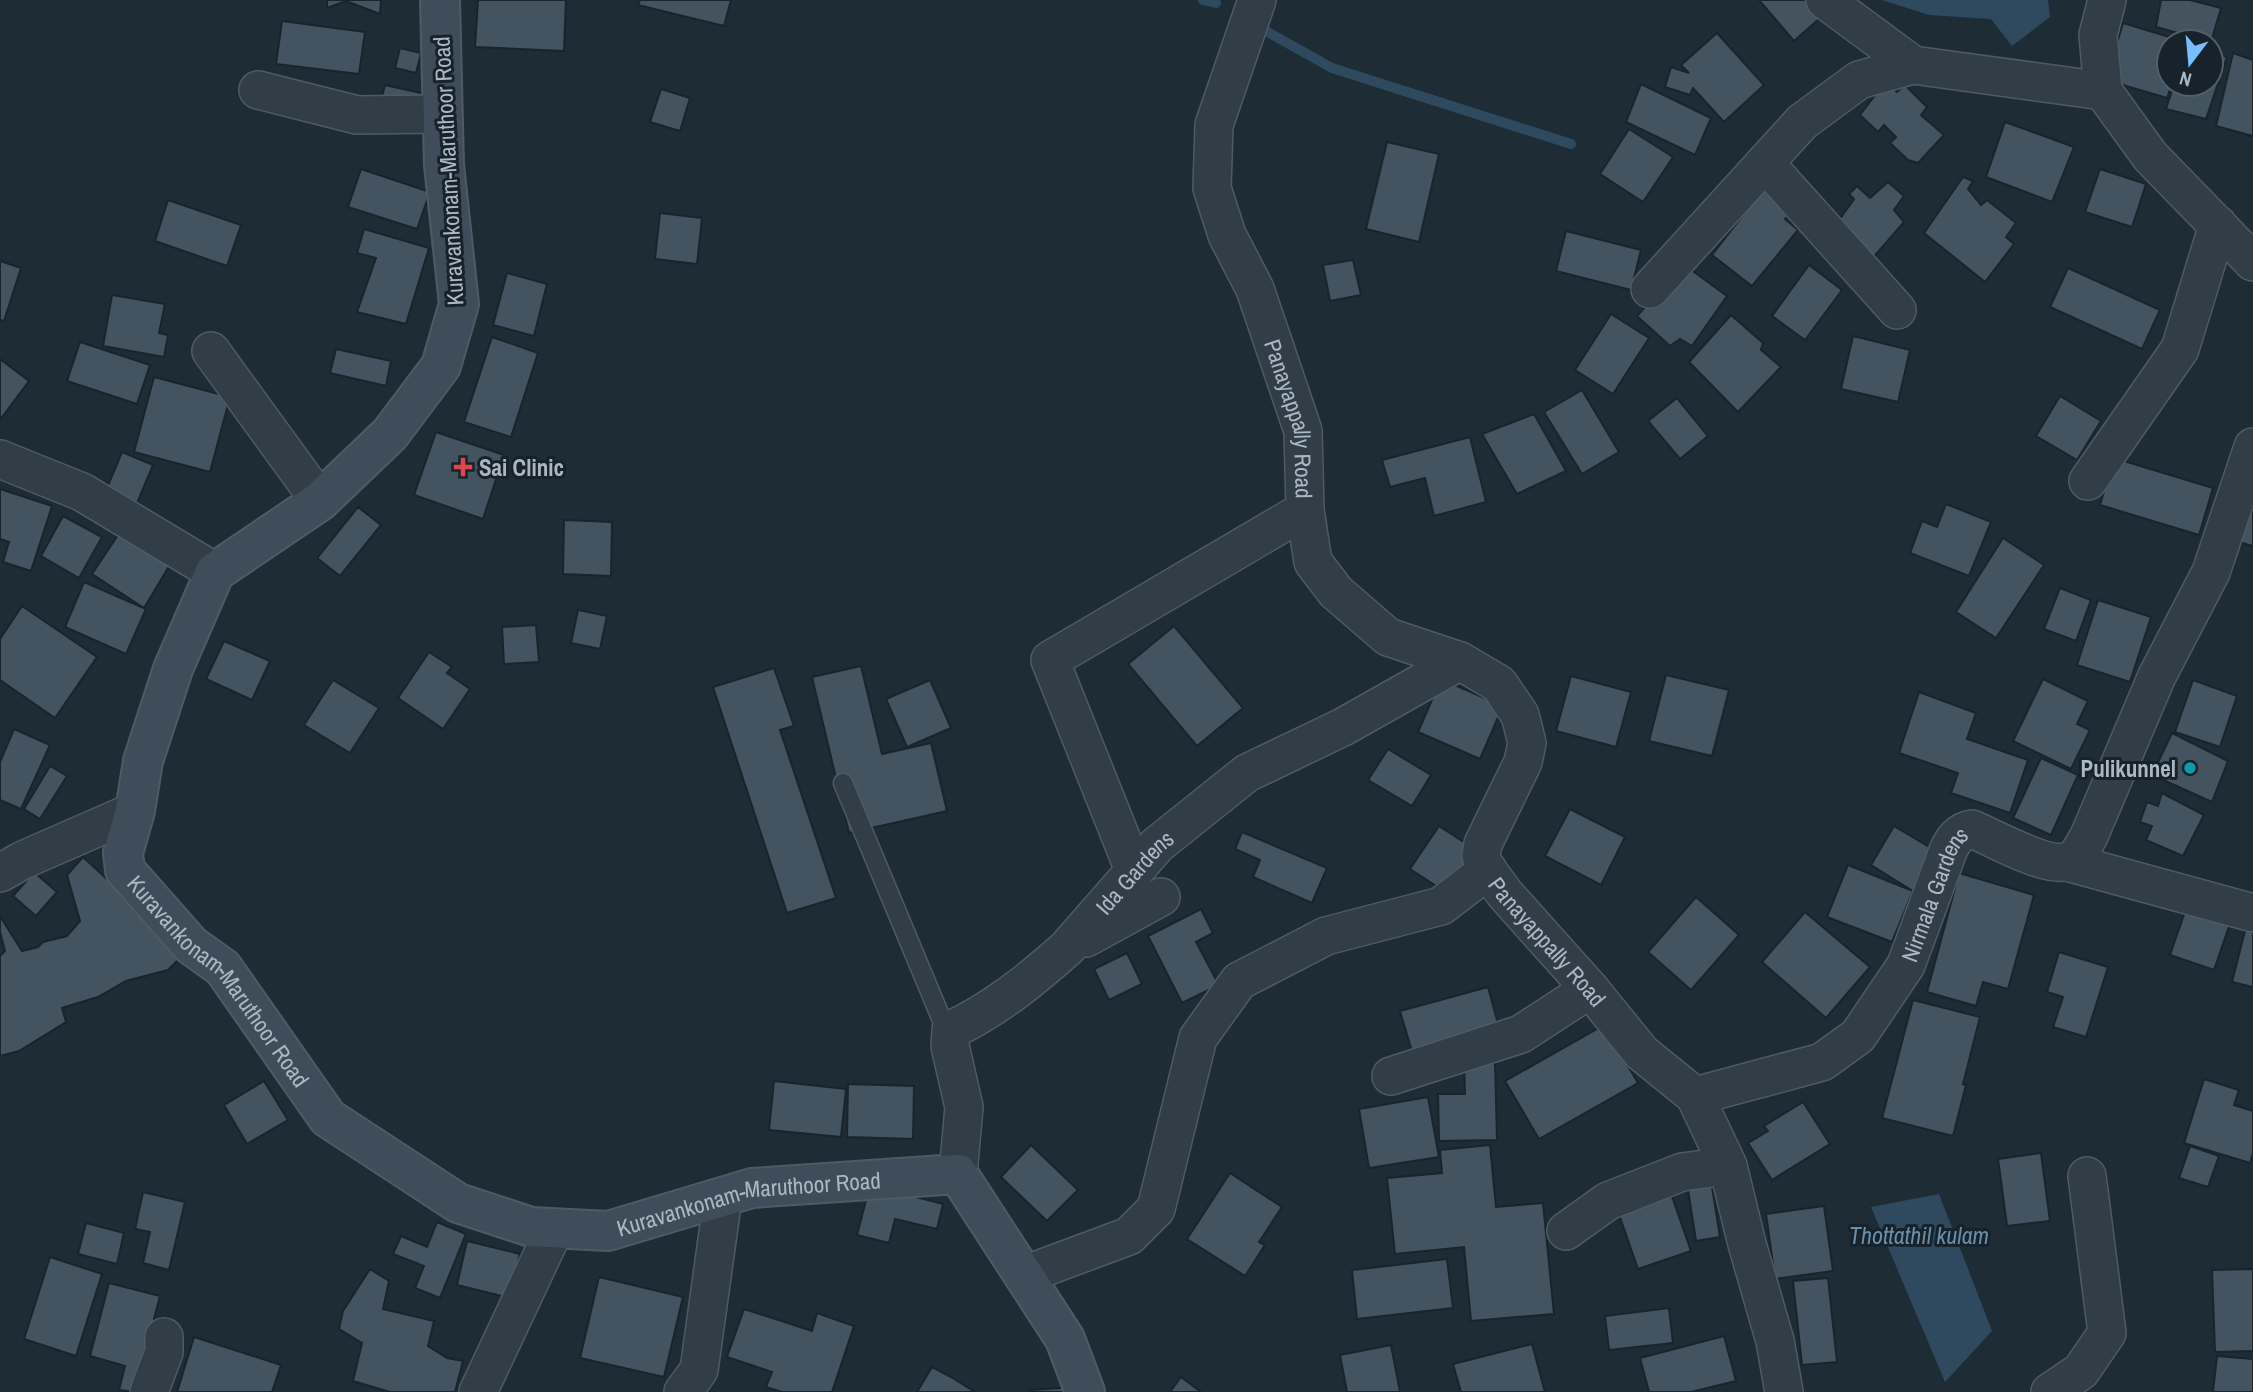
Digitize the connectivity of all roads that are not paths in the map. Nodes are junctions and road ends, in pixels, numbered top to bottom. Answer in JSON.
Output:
{"nodes":[{"id":1,"x":440,"y":0,"type":"edge"},
{"id":2,"x":1257,"y":0,"type":"edge"},
{"id":3,"x":1825,"y":0,"type":"edge"},
{"id":4,"x":2107,"y":0,"type":"edge"},
{"id":5,"x":1913,"y":65,"type":"junction"},
{"id":6,"x":258,"y":90,"type":"dead end"},
{"id":7,"x":2103,"y":91,"type":"junction"},
{"id":8,"x":442,"y":114,"type":"junction"},
{"id":9,"x":1765,"y":163,"type":"junction"},
{"id":10,"x":2218,"y":225,"type":"junction"},
{"id":11,"x":2253,"y":262,"type":"edge"},
{"id":12,"x":1650,"y":289,"type":"dead end"},
{"id":13,"x":1897,"y":310,"type":"dead end"},
{"id":14,"x":211,"y":351,"type":"dead end"},
{"id":15,"x":2253,"y":447,"type":"edge"},
{"id":16,"x":0,"y":458,"type":"edge"},
{"id":17,"x":2088,"y":481,"type":"dead end"},
{"id":18,"x":320,"y":502,"type":"junction"},
{"id":19,"x":1305,"y":510,"type":"junction"},
{"id":20,"x":215,"y":572,"type":"junction"},
{"id":21,"x":1460,"y":661,"type":"junction"},
{"id":22,"x":842,"y":783,"type":"dead end"},
{"id":23,"x":135,"y":811,"type":"junction"},
{"id":24,"x":2067,"y":862,"type":"junction"},
{"id":25,"x":1134,"y":870,"type":"junction"},
{"id":26,"x":1488,"y":870,"type":"junction"},
{"id":27,"x":0,"y":873,"type":"edge"},
{"id":28,"x":1161,"y":897,"type":"dead end"},
{"id":29,"x":2253,"y":913,"type":"edge"},
{"id":30,"x":1067,"y":948,"type":"junction"},
{"id":31,"x":1590,"y":989,"type":"junction"},
{"id":32,"x":949,"y":1037,"type":"junction"},
{"id":33,"x":1391,"y":1076,"type":"dead end"},
{"id":34,"x":1695,"y":1096,"type":"junction"},
{"id":35,"x":1728,"y":1166,"type":"junction"},
{"id":36,"x":957,"y":1174,"type":"junction"},
{"id":37,"x":2087,"y":1176,"type":"dead end"},
{"id":38,"x":723,"y":1197,"type":"junction"},
{"id":39,"x":555,"y":1228,"type":"junction"},
{"id":40,"x":1566,"y":1231,"type":"dead end"},
{"id":41,"x":1024,"y":1275,"type":"junction"},
{"id":42,"x":164,"y":1336,"type":"dead end"},
{"id":43,"x":149,"y":1392,"type":"edge"},
{"id":44,"x":478,"y":1392,"type":"edge"},
{"id":45,"x":683,"y":1392,"type":"edge"},
{"id":46,"x":1084,"y":1392,"type":"edge"},
{"id":47,"x":1784,"y":1392,"type":"edge"},
{"id":48,"x":2050,"y":1392,"type":"edge"}],
"edges":[{"from":1,"to":8,"type":"main road","name":"Kuravankonam-Maruthoor Road"},
{"from":2,"to":19,"type":"street","name":"Panayappally Road"},
{"from":3,"to":5,"type":"street"},
{"from":4,"to":7,"type":"street"},
{"from":5,"to":7,"type":"street"},
{"from":5,"to":9,"type":"street"},
{"from":6,"to":8,"type":"street"},
{"from":7,"to":10,"type":"street"},
{"from":8,"to":18,"type":"main road","name":"Kuravankonam-Maruthoor Road"},
{"from":9,"to":12,"type":"street"},
{"from":9,"to":13,"type":"street"},
{"from":10,"to":11,"type":"street"},
{"from":10,"to":17,"type":"street"},
{"from":14,"to":18,"type":"street"},
{"from":15,"to":24,"type":"street"},
{"from":16,"to":20,"type":"street"},
{"from":18,"to":20,"type":"main road","name":"Kuravankonam-Maruthoor Road"},
{"from":19,"to":21,"type":"street","name":"Panayappally Road"},
{"from":19,"to":25,"type":"street"},
{"from":20,"to":23,"type":"main road","name":"Kuravankonam-Maruthoor Road"},
{"from":21,"to":25,"type":"street","name":"Ida Gardens"},
{"from":21,"to":26,"type":"street","name":"Panayappally Road"},
{"from":22,"to":32,"type":"lane"},
{"from":23,"to":27,"type":"street"},
{"from":23,"to":39,"type":"main road","name":"Kuravankonam-Maruthoor Road"},
{"from":24,"to":29,"type":"street"},
{"from":24,"to":34,"type":"street","name":"Nirmala Gardens"},
{"from":25,"to":30,"type":"street","name":"Ida Gardens"},
{"from":26,"to":31,"type":"street","name":"Panayappally Road"},
{"from":26,"to":41,"type":"street"},
{"from":28,"to":30,"type":"street"},
{"from":30,"to":32,"type":"street","name":"Ida Gardens"},
{"from":31,"to":33,"type":"street"},
{"from":31,"to":34,"type":"street","name":"Panayappally Road"},
{"from":32,"to":36,"type":"street"},
{"from":34,"to":35,"type":"street","name":"Panayappally Road"},
{"from":35,"to":40,"type":"street"},
{"from":35,"to":47,"type":"street","name":"Panayappally Road"},
{"from":36,"to":38,"type":"main road","name":"Kuravankonam-Maruthoor Road"},
{"from":36,"to":41,"type":"main road"},
{"from":37,"to":48,"type":"street"},
{"from":38,"to":39,"type":"main road","name":"Kuravankonam-Maruthoor Road"},
{"from":38,"to":45,"type":"street"},
{"from":39,"to":44,"type":"street"},
{"from":41,"to":46,"type":"main road"},
{"from":42,"to":43,"type":"street"}]}
